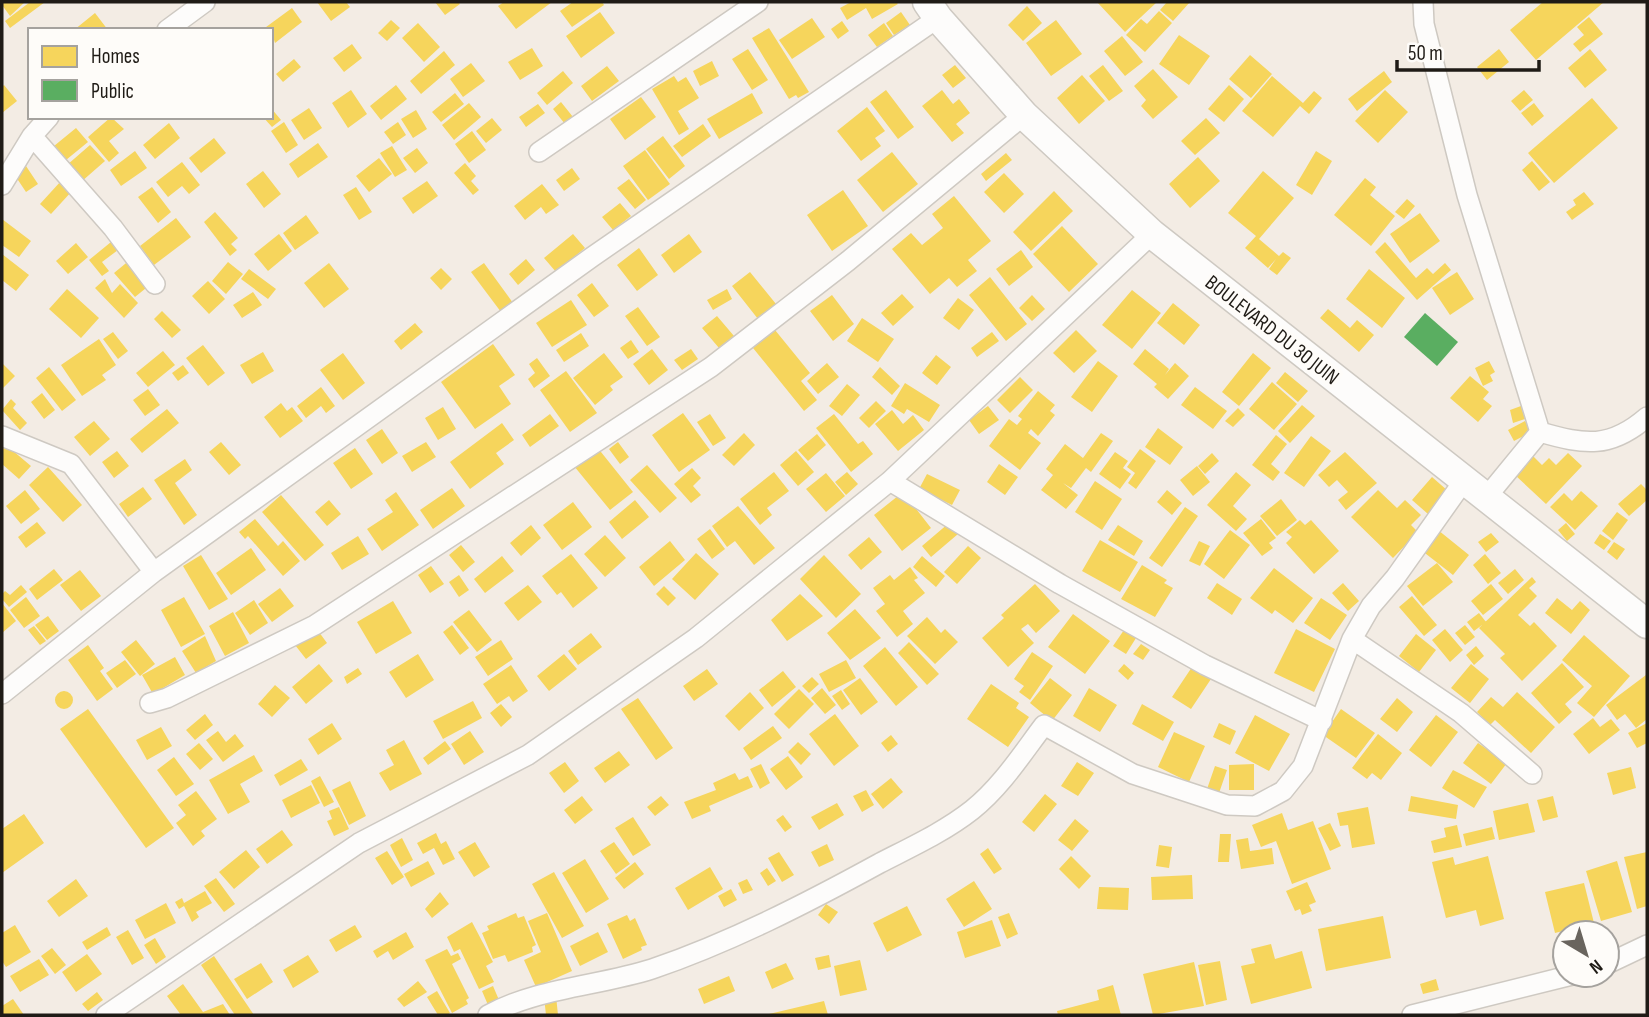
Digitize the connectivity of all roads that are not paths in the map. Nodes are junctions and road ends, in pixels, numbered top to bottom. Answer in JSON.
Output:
{"nodes":[{"id":1,"x":205,"y":2,"type":"edge"},
{"id":2,"x":758,"y":2,"type":"edge"},
{"id":3,"x":1423,"y":2,"type":"edge"},
{"id":4,"x":932,"y":10,"type":"edge"},
{"id":5,"x":170,"y":28,"type":"edge"},
{"id":6,"x":1024,"y":115,"type":"junction"},
{"id":7,"x":47,"y":119,"type":"edge"},
{"id":8,"x":32,"y":136,"type":"junction"},
{"id":9,"x":539,"y":152,"type":"dead end"},
{"id":10,"x":2,"y":185,"type":"edge"},
{"id":11,"x":1152,"y":234,"type":"junction"},
{"id":12,"x":155,"y":284,"type":"dead end"},
{"id":13,"x":1647,"y":417,"type":"edge"},
{"id":14,"x":1540,"y":432,"type":"junction"},
{"id":15,"x":2,"y":436,"type":"edge"},
{"id":16,"x":890,"y":481,"type":"junction"},
{"id":17,"x":1474,"y":490,"type":"junction"},
{"id":18,"x":153,"y":572,"type":"junction"},
{"id":19,"x":1647,"y":624,"type":"edge"},
{"id":20,"x":1352,"y":639,"type":"junction"},
{"id":21,"x":2,"y":694,"type":"edge"},
{"id":22,"x":150,"y":703,"type":"dead end"},
{"id":23,"x":1322,"y":721,"type":"junction"},
{"id":24,"x":1532,"y":774,"type":"dead end"},
{"id":25,"x":1647,"y":945,"type":"edge"},
{"id":26,"x":1621,"y":957,"type":"edge"},
{"id":27,"x":1551,"y":980,"type":"edge"},
{"id":28,"x":106,"y":1015,"type":"edge"},
{"id":29,"x":488,"y":1015,"type":"edge"},
{"id":30,"x":1412,"y":1015,"type":"edge"}],
"edges":[{"from":1,"to":5,"type":"street"},
{"from":2,"to":9,"type":"street"},
{"from":3,"to":14,"type":"street"},
{"from":4,"to":6,"type":"street","name":"BOULEVARD DU 30 JUIN"},
{"from":4,"to":18,"type":"street"},
{"from":6,"to":11,"type":"street","name":"BOULEVARD DU 30 JUIN"},
{"from":6,"to":22,"type":"street"},
{"from":7,"to":8,"type":"street"},
{"from":8,"to":10,"type":"street"},
{"from":8,"to":12,"type":"street"},
{"from":11,"to":16,"type":"street"},
{"from":11,"to":17,"type":"street","name":"BOULEVARD DU 30 JUIN"},
{"from":13,"to":14,"type":"street"},
{"from":14,"to":17,"type":"street"},
{"from":15,"to":18,"type":"street"},
{"from":16,"to":23,"type":"street"},
{"from":16,"to":28,"type":"street"},
{"from":17,"to":19,"type":"street","name":"BOULEVARD DU 30 JUIN"},
{"from":17,"to":20,"type":"street"},
{"from":18,"to":21,"type":"street"},
{"from":20,"to":23,"type":"street"},
{"from":20,"to":24,"type":"street"},
{"from":23,"to":29,"type":"street"},
{"from":25,"to":26,"type":"street"},
{"from":27,"to":30,"type":"street"}]}
